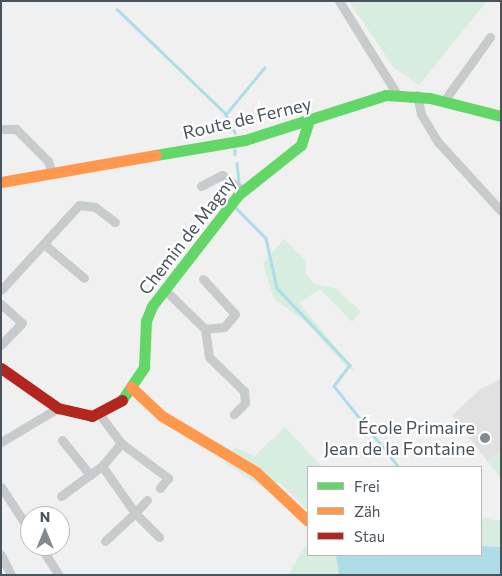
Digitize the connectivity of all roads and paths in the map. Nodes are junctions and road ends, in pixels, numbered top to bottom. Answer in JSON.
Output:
{"nodes":[{"id":1,"x":339,"y":1,"type":"edge"},
{"id":2,"x":490,"y":37,"type":"dead end"},
{"id":3,"x":396,"y":94,"type":"junction"},
{"id":4,"x":417,"y":95,"type":"junction"},
{"id":5,"x":444,"y":101,"type":"junction"},
{"id":6,"x":499,"y":116,"type":"edge"},
{"id":7,"x":308,"y":124,"type":"junction"},
{"id":8,"x":1,"y":129,"type":"edge"},
{"id":9,"x":52,"y":173,"type":"junction"},
{"id":10,"x":1,"y":182,"type":"edge"},
{"id":11,"x":201,"y":186,"type":"dead end"},
{"id":12,"x":242,"y":190,"type":"junction"},
{"id":13,"x":501,"y":211,"type":"edge"},
{"id":14,"x":115,"y":222,"type":"dead end"},
{"id":15,"x":45,"y":245,"type":"junction"},
{"id":16,"x":84,"y":278,"type":"dead end"},
{"id":17,"x":203,"y":279,"type":"dead end"},
{"id":18,"x":1,"y":290,"type":"edge"},
{"id":19,"x":165,"y":290,"type":"junction"},
{"id":20,"x":1,"y":304,"type":"edge"},
{"id":21,"x":205,"y":329,"type":"junction"},
{"id":22,"x":1,"y":345,"type":"edge"},
{"id":23,"x":1,"y":368,"type":"edge"},
{"id":24,"x":132,"y":387,"type":"junction"},
{"id":25,"x":58,"y":408,"type":"junction"},
{"id":26,"x":99,"y":414,"type":"junction"},
{"id":27,"x":234,"y":414,"type":"dead end"},
{"id":28,"x":62,"y":440,"type":"dead end"},
{"id":29,"x":1,"y":442,"type":"edge"},
{"id":30,"x":121,"y":443,"type":"junction"},
{"id":31,"x":102,"y":466,"type":"junction"},
{"id":32,"x":90,"y":475,"type":"junction"},
{"id":33,"x":1,"y":487,"type":"edge"},
{"id":34,"x":160,"y":488,"type":"dead end"},
{"id":35,"x":62,"y":496,"type":"dead end"},
{"id":36,"x":147,"y":500,"type":"dead end"},
{"id":37,"x":135,"y":513,"type":"junction"},
{"id":38,"x":20,"y":516,"type":"edge"},
{"id":39,"x":307,"y":520,"type":"edge"},
{"id":40,"x":159,"y":537,"type":"dead end"},
{"id":41,"x":105,"y":541,"type":"dead end"},
{"id":42,"x":1,"y":555,"type":"edge"},
{"id":43,"x":47,"y":556,"type":"edge"},
{"id":44,"x":11,"y":575,"type":"edge"},
{"id":45,"x":59,"y":575,"type":"edge"}],
"edges":[{"from":1,"to":3,"type":"street"},
{"from":2,"to":5,"type":"street"},
{"from":3,"to":4,"type":"street","name":"Route de Ferney"},
{"from":3,"to":7,"type":"street","name":"Route de Ferney"},
{"from":4,"to":5,"type":"street","name":"Route de Ferney"},
{"from":4,"to":13,"type":"street"},
{"from":5,"to":6,"type":"street","name":"Route de Ferney"},
{"from":7,"to":9,"type":"street","name":"Route de Ferney"},
{"from":7,"to":12,"type":"street","name":"Chemin de Magny"},
{"from":8,"to":9,"type":"street"},
{"from":9,"to":10,"type":"street","name":"Route de Ferney"},
{"from":11,"to":12,"type":"street"},
{"from":12,"to":19,"type":"street","name":"Chemin de Magny"},
{"from":14,"to":15,"type":"street"},
{"from":15,"to":16,"type":"street"},
{"from":15,"to":18,"type":"street"},
{"from":17,"to":21,"type":"street"},
{"from":19,"to":21,"type":"street"},
{"from":19,"to":24,"type":"street","name":"Chemin de Magny"},
{"from":20,"to":22,"type":"street"},
{"from":21,"to":27,"type":"street"},
{"from":23,"to":25,"type":"street"},
{"from":24,"to":26,"type":"street","name":"Chemin de Magny"},
{"from":24,"to":39,"type":"street"},
{"from":25,"to":26,"type":"street"},
{"from":25,"to":29,"type":"street"},
{"from":26,"to":30,"type":"street"},
{"from":28,"to":32,"type":"street"},
{"from":30,"to":31,"type":"street"},
{"from":30,"to":34,"type":"street"},
{"from":31,"to":32,"type":"street"},
{"from":31,"to":37,"type":"street"},
{"from":32,"to":35,"type":"street"},
{"from":33,"to":38,"type":"street"},
{"from":36,"to":37,"type":"street"},
{"from":37,"to":40,"type":"street"},
{"from":37,"to":41,"type":"street"},
{"from":42,"to":44,"type":"street"},
{"from":43,"to":45,"type":"street"}]}
